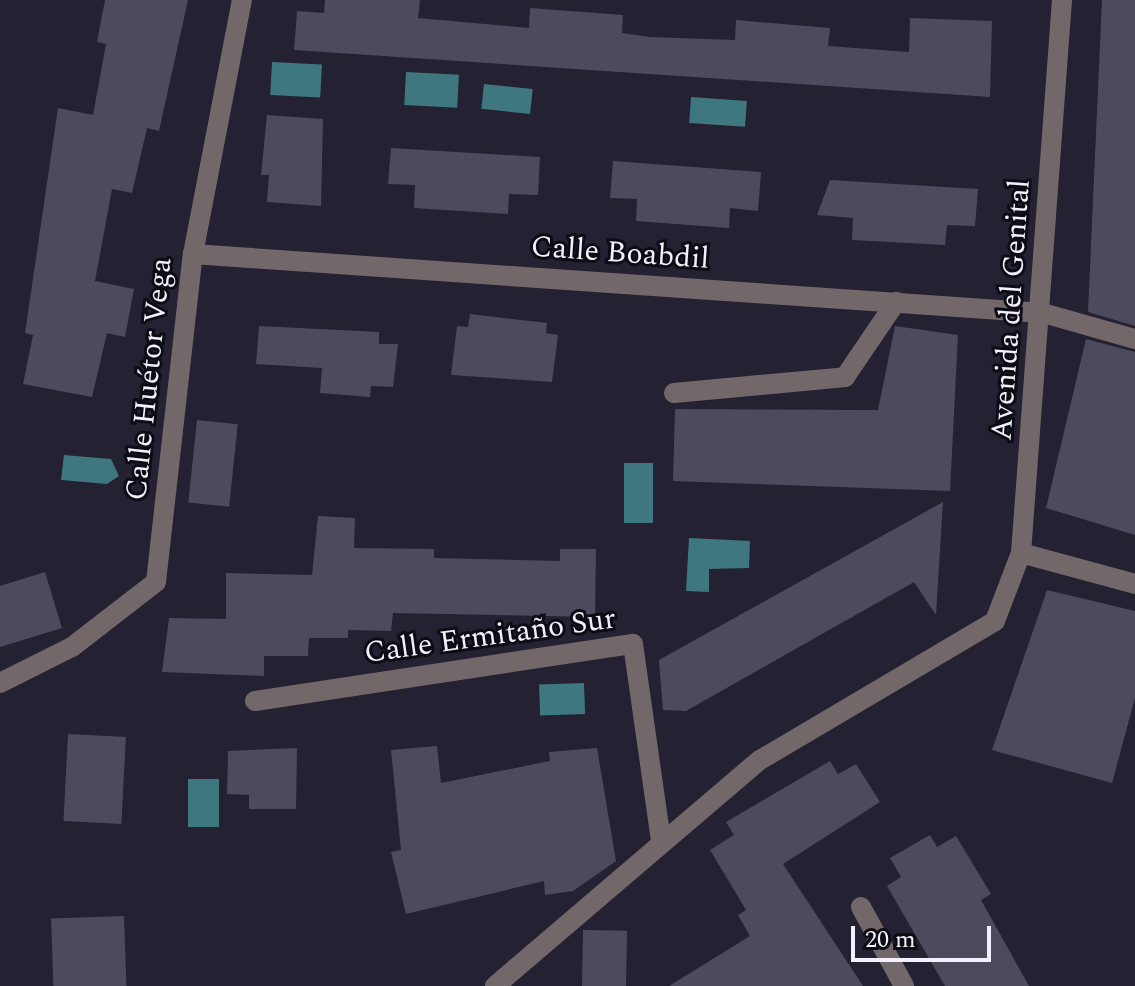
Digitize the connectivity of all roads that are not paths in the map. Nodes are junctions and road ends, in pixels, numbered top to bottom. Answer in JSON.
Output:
{"nodes":[{"id":1,"x":242,"y":0,"type":"edge"},
{"id":2,"x":1062,"y":0,"type":"edge"},
{"id":3,"x":193,"y":254,"type":"junction"},
{"id":4,"x":896,"y":302,"type":"junction"},
{"id":5,"x":1043,"y":313,"type":"junction"},
{"id":6,"x":1135,"y":339,"type":"edge"},
{"id":7,"x":674,"y":393,"type":"dead end"},
{"id":8,"x":1021,"y":553,"type":"junction"},
{"id":9,"x":1135,"y":584,"type":"edge"},
{"id":10,"x":0,"y":683,"type":"edge"},
{"id":11,"x":255,"y":701,"type":"dead end"},
{"id":12,"x":661,"y":841,"type":"junction"},
{"id":13,"x":861,"y":907,"type":"dead end"},
{"id":14,"x":495,"y":986,"type":"edge"},
{"id":15,"x":904,"y":986,"type":"edge"}],
"edges":[{"from":1,"to":3,"type":"street","name":"Calle Huétor Vega"},
{"from":2,"to":5,"type":"street","name":"Avenida del Genital"},
{"from":3,"to":4,"type":"street","name":"Calle Boabdil"},
{"from":3,"to":10,"type":"street","name":"Calle Huétor Vega"},
{"from":4,"to":5,"type":"street","name":"Calle Boabdil"},
{"from":4,"to":7,"type":"street"},
{"from":5,"to":6,"type":"street","name":"Calle Boabdil"},
{"from":5,"to":8,"type":"street","name":"Avenida del Genital"},
{"from":8,"to":9,"type":"street"},
{"from":8,"to":12,"type":"street","name":"Avenida del Genital"},
{"from":11,"to":12,"type":"street","name":"Calle Ermitaño Sur"},
{"from":12,"to":14,"type":"street"},
{"from":13,"to":15,"type":"street"}]}
